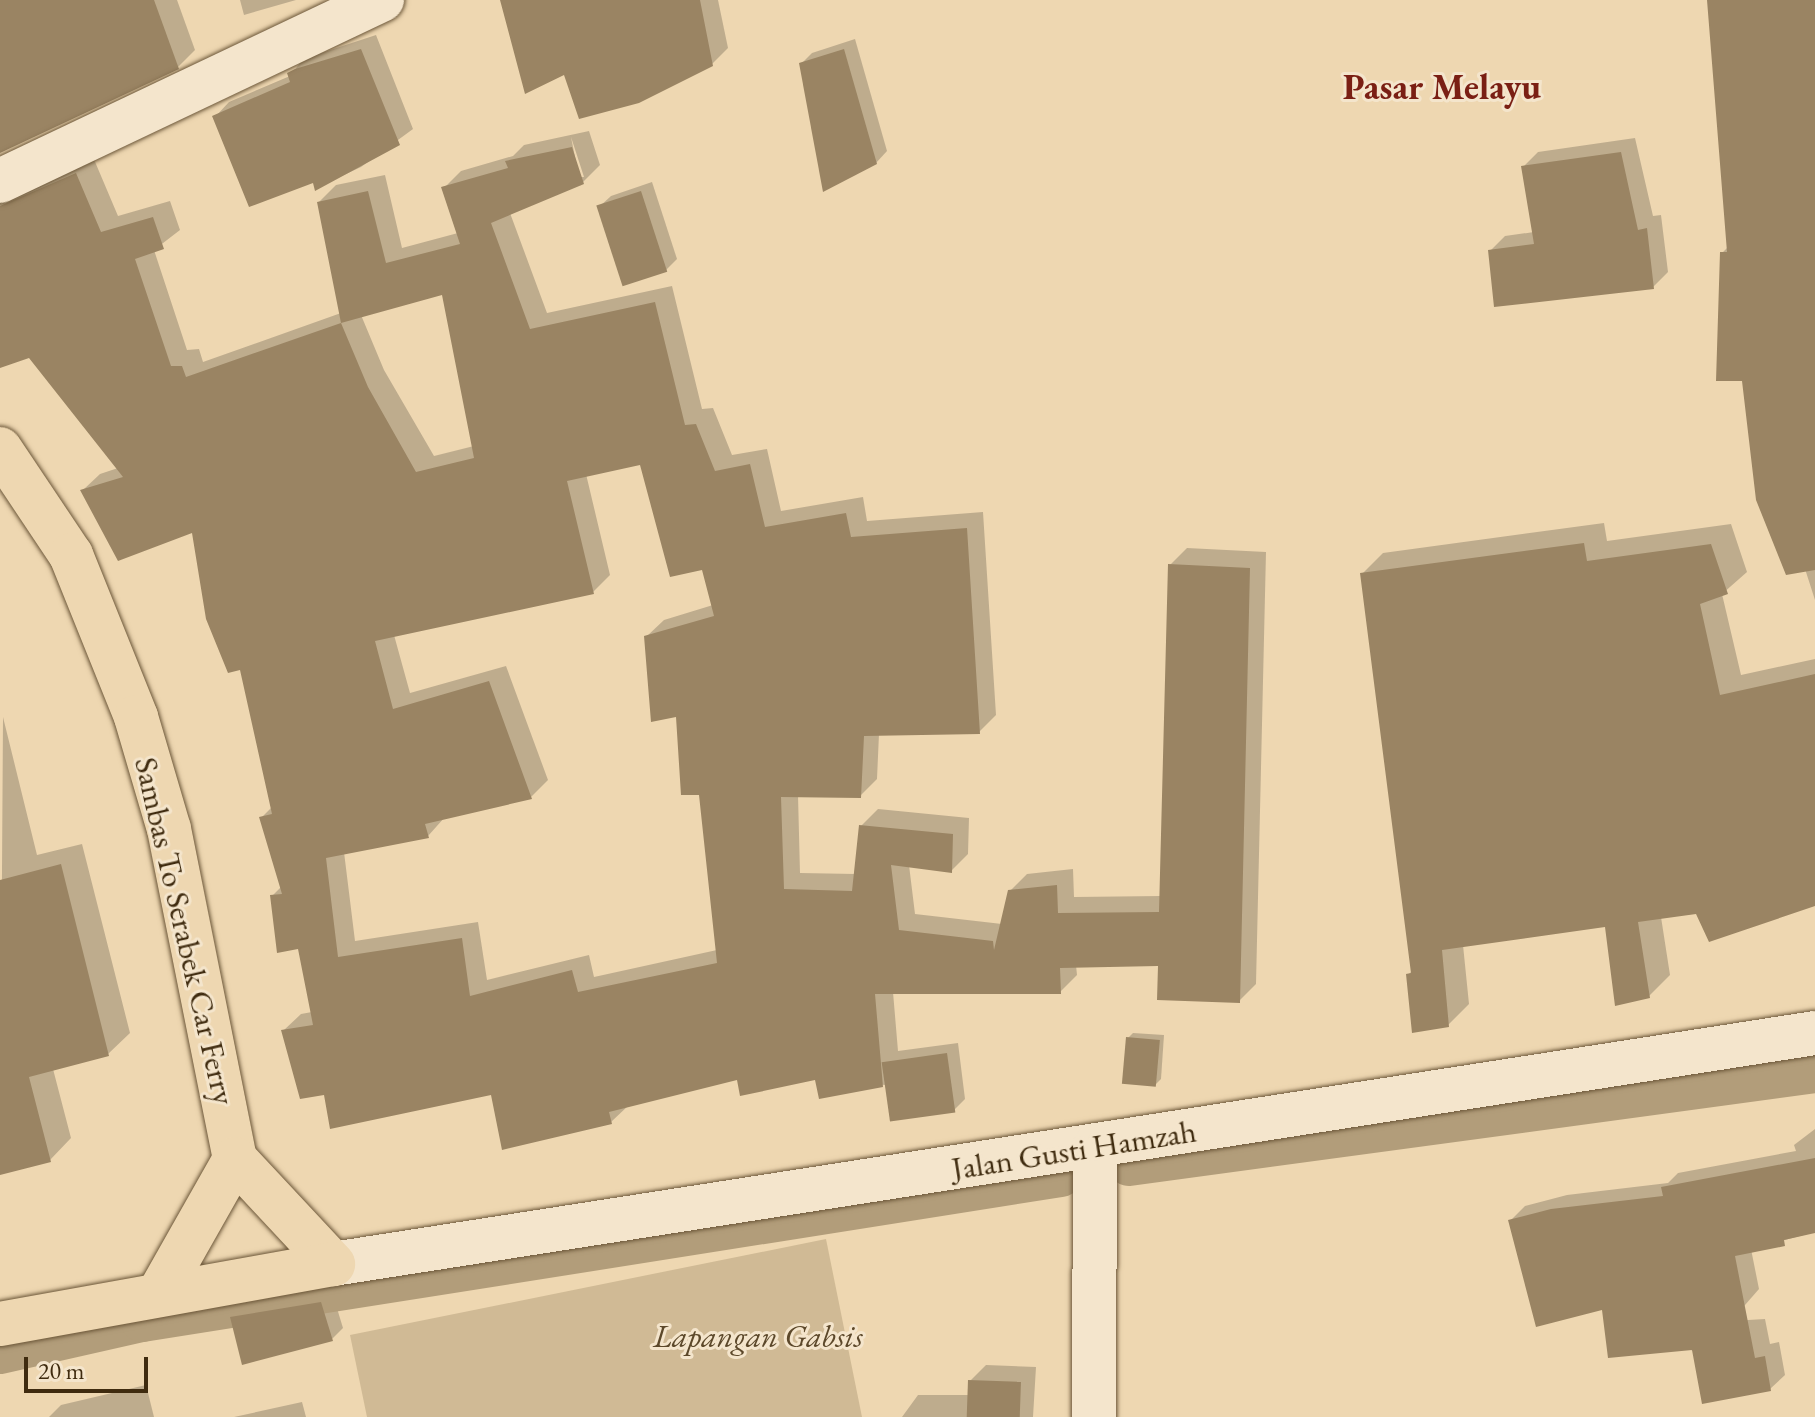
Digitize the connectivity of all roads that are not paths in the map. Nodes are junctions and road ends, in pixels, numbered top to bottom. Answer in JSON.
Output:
{"nodes":[{"id":1,"x":382,"y":0,"type":"edge"},
{"id":2,"x":0,"y":181,"type":"edge"},
{"id":3,"x":0,"y":449,"type":"edge"},
{"id":4,"x":1815,"y":1033,"type":"edge"},
{"id":5,"x":1095,"y":1147,"type":"junction"},
{"id":6,"x":235,"y":1159,"type":"junction"},
{"id":7,"x":333,"y":1264,"type":"junction"},
{"id":8,"x":158,"y":1295,"type":"junction"},
{"id":9,"x":0,"y":1324,"type":"edge"},
{"id":10,"x":1094,"y":1417,"type":"edge"}],
"edges":[{"from":1,"to":2,"type":"street"},
{"from":3,"to":6,"type":"highway","name":"Sambas To Serabek Car Ferry"},
{"from":4,"to":5,"type":"street","name":"Jalan Gusti Hamzah"},
{"from":5,"to":7,"type":"street","name":"Jalan Gusti Hamzah"},
{"from":5,"to":10,"type":"street"},
{"from":6,"to":7,"type":"highway"},
{"from":6,"to":8,"type":"highway"},
{"from":7,"to":8,"type":"highway"},
{"from":8,"to":9,"type":"highway"}]}
